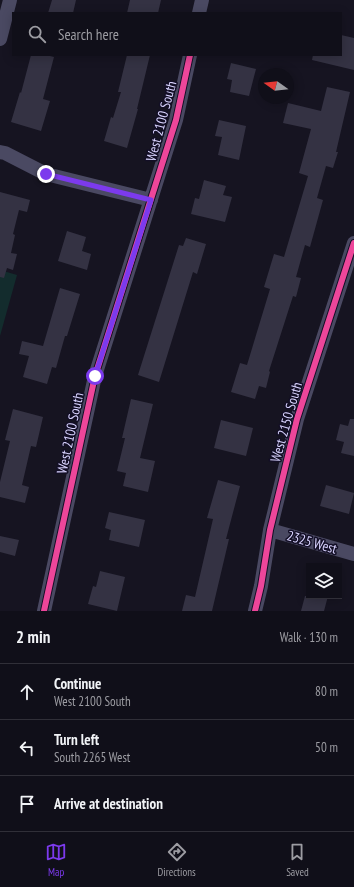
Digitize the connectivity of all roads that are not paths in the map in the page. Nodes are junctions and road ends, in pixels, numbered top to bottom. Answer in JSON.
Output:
{"nodes":[{"id":1,"x":10,"y":0,"type":"edge"},
{"id":2,"x":202,"y":0,"type":"edge"},
{"id":3,"x":199,"y":12,"type":"edge"},
{"id":4,"x":0,"y":39,"type":"edge"},
{"id":5,"x":190,"y":56,"type":"edge"},
{"id":6,"x":0,"y":152,"type":"edge"},
{"id":7,"x":151,"y":200,"type":"junction"},
{"id":8,"x":354,"y":243,"type":"edge"},
{"id":9,"x":270,"y":530,"type":"junction"},
{"id":10,"x":354,"y":554,"type":"edge"},
{"id":11,"x":44,"y":611,"type":"edge"},
{"id":12,"x":255,"y":611,"type":"edge"}],
"edges":[{"from":1,"to":4,"type":"street"},
{"from":2,"to":3,"type":"street"},
{"from":5,"to":7,"type":"street","name":"West 2100 South"},
{"from":6,"to":7,"type":"street"},
{"from":7,"to":11,"type":"street","name":"West 2100 South"},
{"from":8,"to":9,"type":"street","name":"West 2150 South"},
{"from":9,"to":10,"type":"street","name":"2325 West"},
{"from":9,"to":12,"type":"street","name":"West 2150 South"}]}
